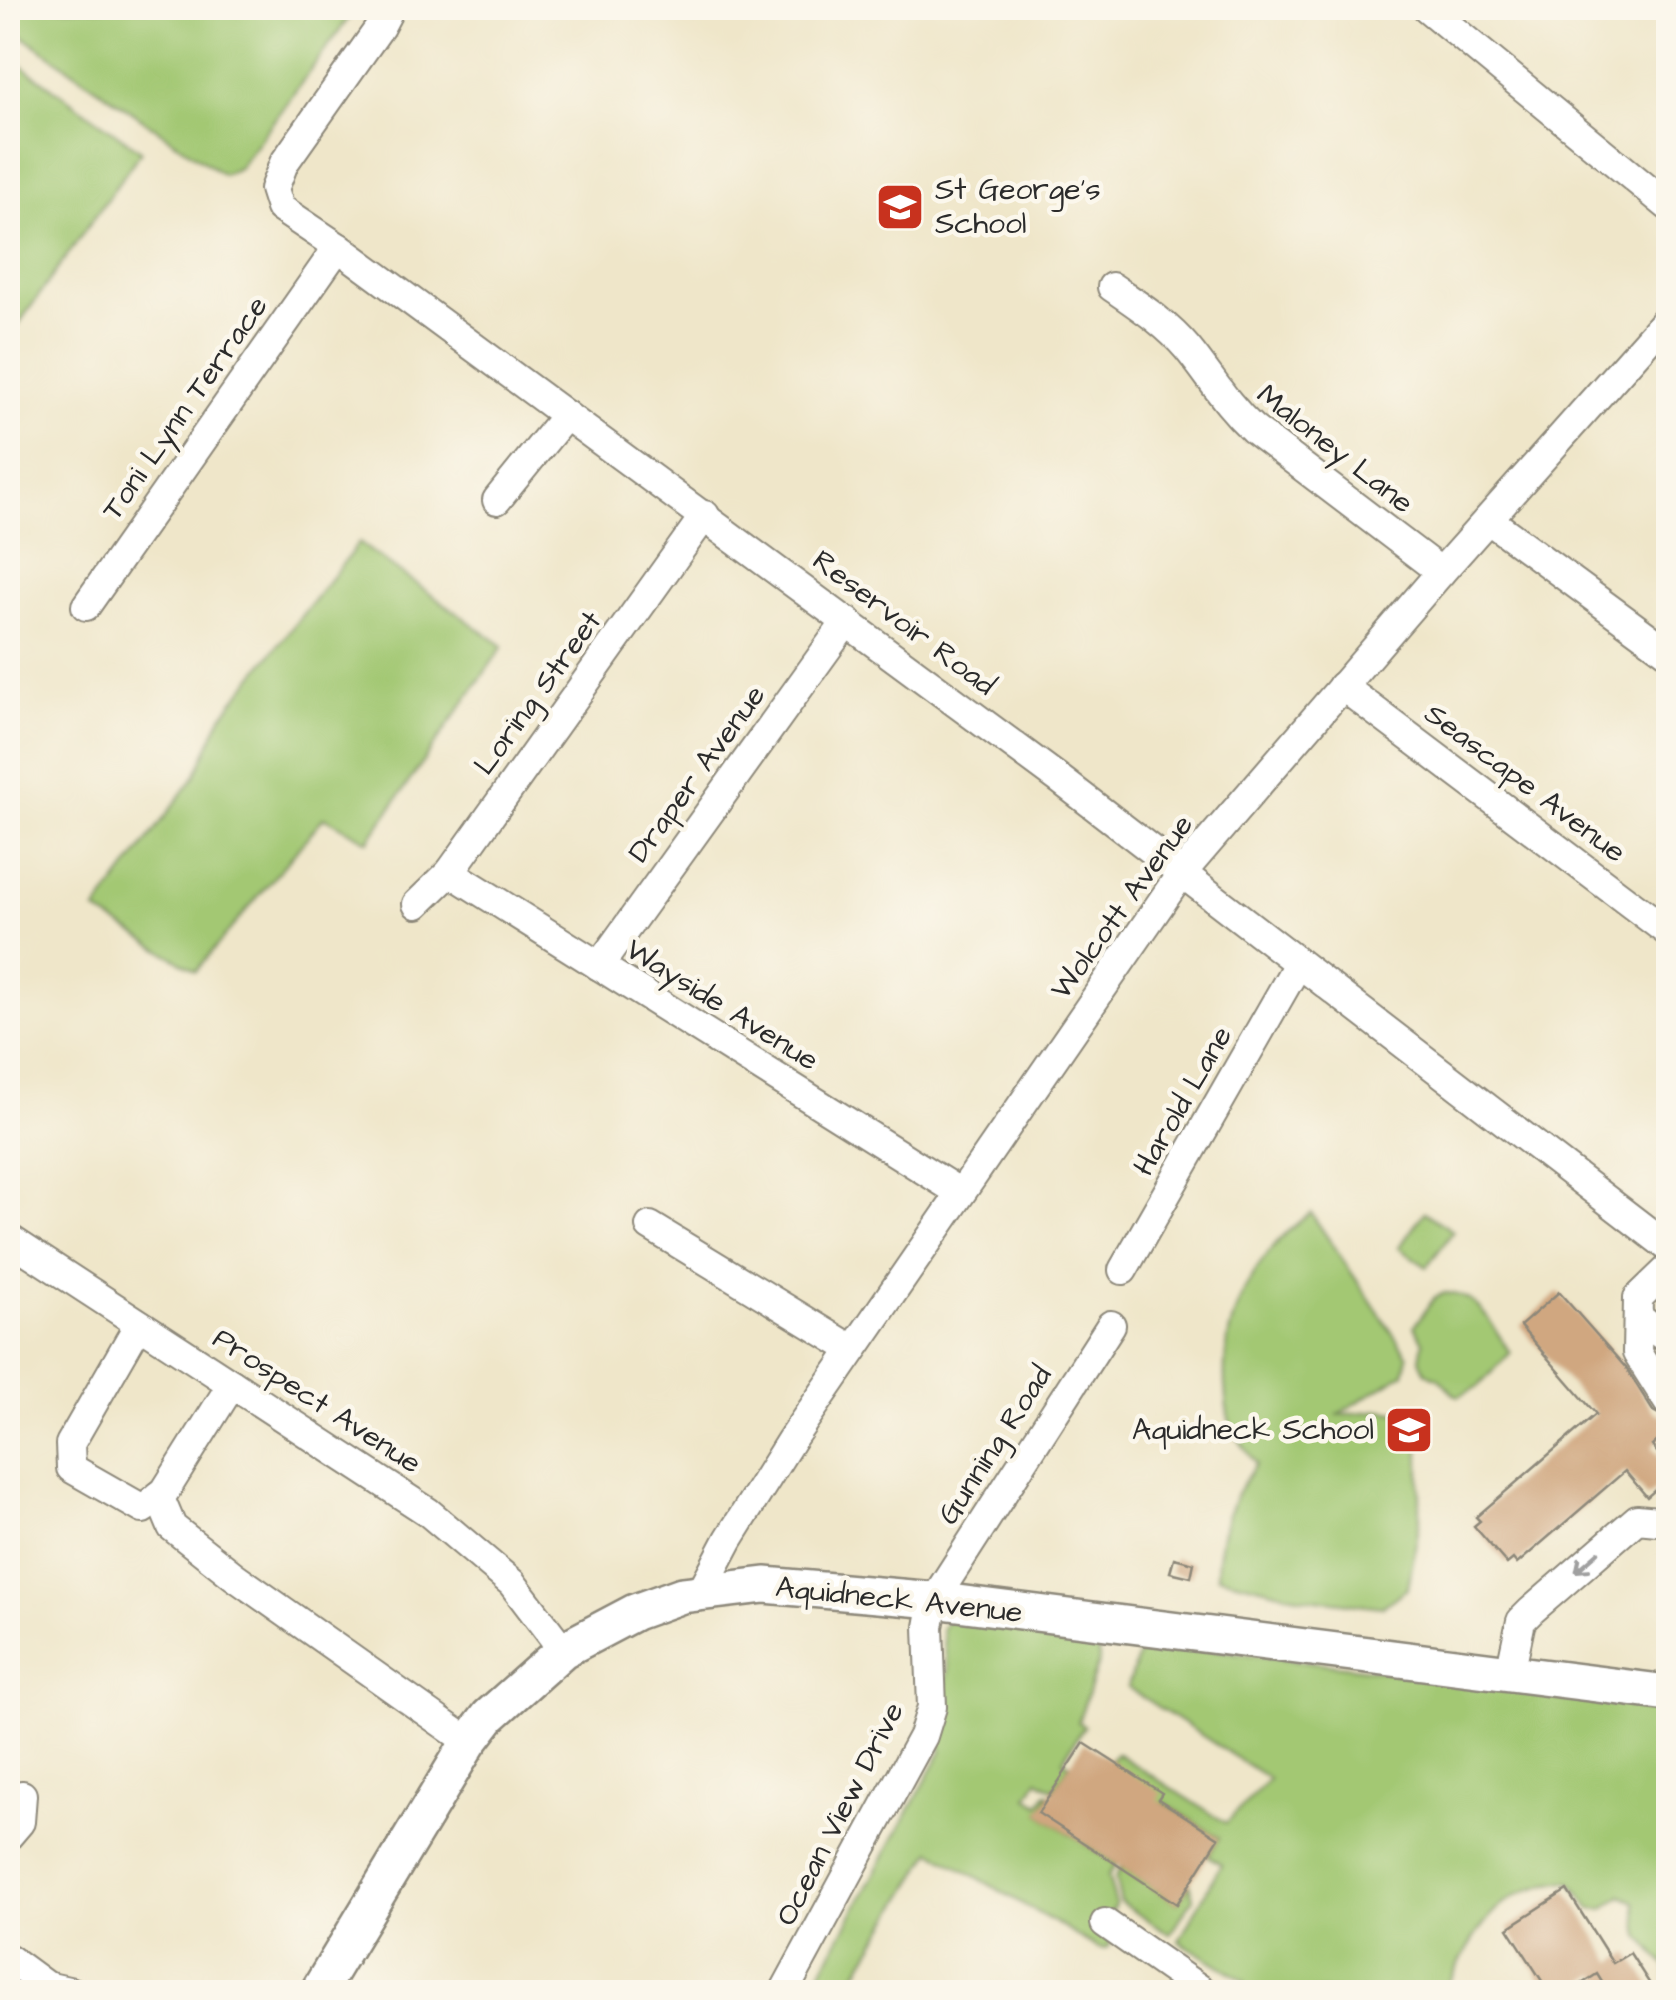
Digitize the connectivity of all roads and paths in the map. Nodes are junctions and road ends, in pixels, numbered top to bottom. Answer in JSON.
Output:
{"nodes":[{"id":1,"x":390,"y":8,"type":"edge"},
{"id":2,"x":1427,"y":8,"type":"edge"},
{"id":3,"x":1668,"y":206,"type":"edge"},
{"id":4,"x":338,"y":247,"type":"junction"},
{"id":5,"x":1112,"y":287,"type":"dead end"},
{"id":6,"x":1668,"y":317,"type":"edge"},
{"id":7,"x":566,"y":414,"type":"junction"},
{"id":8,"x":497,"y":500,"type":"dead end"},
{"id":9,"x":704,"y":515,"type":"junction"},
{"id":10,"x":1488,"y":520,"type":"junction"},
{"id":11,"x":1441,"y":572,"type":"junction"},
{"id":12,"x":86,"y":606,"type":"dead end"},
{"id":13,"x":847,"y":621,"type":"junction"},
{"id":14,"x":1668,"y":652,"type":"edge"},
{"id":15,"x":1342,"y":686,"type":"junction"},
{"id":16,"x":450,"y":872,"type":"junction"},
{"id":17,"x":1180,"y":874,"type":"junction"},
{"id":18,"x":417,"y":904,"type":"dead end"},
{"id":19,"x":1668,"y":932,"type":"edge"},
{"id":20,"x":1298,"y":964,"type":"junction"},
{"id":21,"x":599,"y":966,"type":"junction"},
{"id":22,"x":959,"y":1192,"type":"junction"},
{"id":23,"x":650,"y":1226,"type":"dead end"},
{"id":24,"x":8,"y":1238,"type":"edge"},
{"id":25,"x":1668,"y":1246,"type":"edge"},
{"id":26,"x":1668,"y":1269,"type":"edge"},
{"id":27,"x":1123,"y":1270,"type":"dead end"},
{"id":28,"x":1638,"y":1316,"type":"junction"},
{"id":29,"x":140,"y":1324,"type":"junction"},
{"id":30,"x":1111,"y":1325,"type":"dead end"},
{"id":31,"x":1668,"y":1340,"type":"edge"},
{"id":32,"x":852,"y":1350,"type":"junction"},
{"id":33,"x":232,"y":1384,"type":"junction"},
{"id":34,"x":1668,"y":1402,"type":"edge"},
{"id":35,"x":159,"y":1496,"type":"junction"},
{"id":36,"x":1668,"y":1522,"type":"edge"},
{"id":37,"x":701,"y":1592,"type":"junction"},
{"id":38,"x":934,"y":1600,"type":"junction"},
{"id":39,"x":563,"y":1650,"type":"junction"},
{"id":40,"x":1510,"y":1673,"type":"junction"},
{"id":41,"x":1668,"y":1693,"type":"edge"},
{"id":42,"x":469,"y":1742,"type":"junction"},
{"id":43,"x":22,"y":1795,"type":"dead end"},
{"id":44,"x":8,"y":1836,"type":"edge"},
{"id":45,"x":1104,"y":1923,"type":"dead end"},
{"id":46,"x":8,"y":1958,"type":"edge"},
{"id":47,"x":73,"y":1992,"type":"edge"},
{"id":48,"x":318,"y":1992,"type":"edge"},
{"id":49,"x":784,"y":1992,"type":"edge"},
{"id":50,"x":1204,"y":1992,"type":"edge"}],
"edges":[{"from":1,"to":4,"type":"street","name":"Reservoir Road"},
{"from":2,"to":3,"type":"street"},
{"from":4,"to":7,"type":"street","name":"Reservoir Road"},
{"from":4,"to":12,"type":"street","name":"Toni Lynn Terrace"},
{"from":5,"to":11,"type":"street","name":"Maloney Lane"},
{"from":6,"to":10,"type":"street","name":"Wolcott Avenue"},
{"from":7,"to":8,"type":"street"},
{"from":7,"to":9,"type":"street","name":"Reservoir Road"},
{"from":9,"to":13,"type":"street","name":"Reservoir Road"},
{"from":9,"to":16,"type":"street","name":"Loring Street"},
{"from":10,"to":11,"type":"street","name":"Wolcott Avenue"},
{"from":10,"to":14,"type":"street"},
{"from":11,"to":15,"type":"street","name":"Wolcott Avenue"},
{"from":13,"to":17,"type":"street","name":"Reservoir Road"},
{"from":13,"to":21,"type":"street","name":"Draper Avenue"},
{"from":15,"to":17,"type":"street","name":"Wolcott Avenue"},
{"from":15,"to":19,"type":"street","name":"Seascape Avenue"},
{"from":16,"to":18,"type":"street","name":"Loring Street"},
{"from":16,"to":21,"type":"street","name":"Wayside Avenue"},
{"from":17,"to":20,"type":"street","name":"Reservoir Road"},
{"from":17,"to":22,"type":"street","name":"Wolcott Avenue"},
{"from":20,"to":25,"type":"street","name":"Reservoir Road"},
{"from":20,"to":27,"type":"street","name":"Harold Lane"},
{"from":21,"to":22,"type":"street","name":"Wayside Avenue"},
{"from":22,"to":32,"type":"street","name":"Wolcott Avenue"},
{"from":23,"to":32,"type":"street"},
{"from":24,"to":29,"type":"street","name":"Prospect Avenue"},
{"from":26,"to":28,"type":"street"},
{"from":28,"to":31,"type":"street"},
{"from":28,"to":34,"type":"street"},
{"from":29,"to":33,"type":"street","name":"Prospect Avenue"},
{"from":29,"to":35,"type":"street"},
{"from":30,"to":38,"type":"street","name":"Gunning Road"},
{"from":32,"to":37,"type":"street","name":"Wolcott Avenue"},
{"from":33,"to":35,"type":"street"},
{"from":33,"to":39,"type":"street","name":"Prospect Avenue"},
{"from":35,"to":42,"type":"street"},
{"from":36,"to":40,"type":"street","one_way":true},
{"from":37,"to":38,"type":"main road","name":"Aquidneck Avenue"},
{"from":37,"to":39,"type":"main road","name":"Aquidneck Avenue"},
{"from":38,"to":40,"type":"main road","name":"Aquidneck Avenue"},
{"from":38,"to":49,"type":"street","name":"Ocean View Drive"},
{"from":39,"to":42,"type":"main road","name":"Aquidneck Avenue"},
{"from":40,"to":41,"type":"main road","name":"Aquidneck Avenue"},
{"from":42,"to":48,"type":"main road","name":"Aquidneck Avenue"},
{"from":43,"to":44,"type":"street"},
{"from":45,"to":50,"type":"street"},
{"from":46,"to":47,"type":"street"}]}
